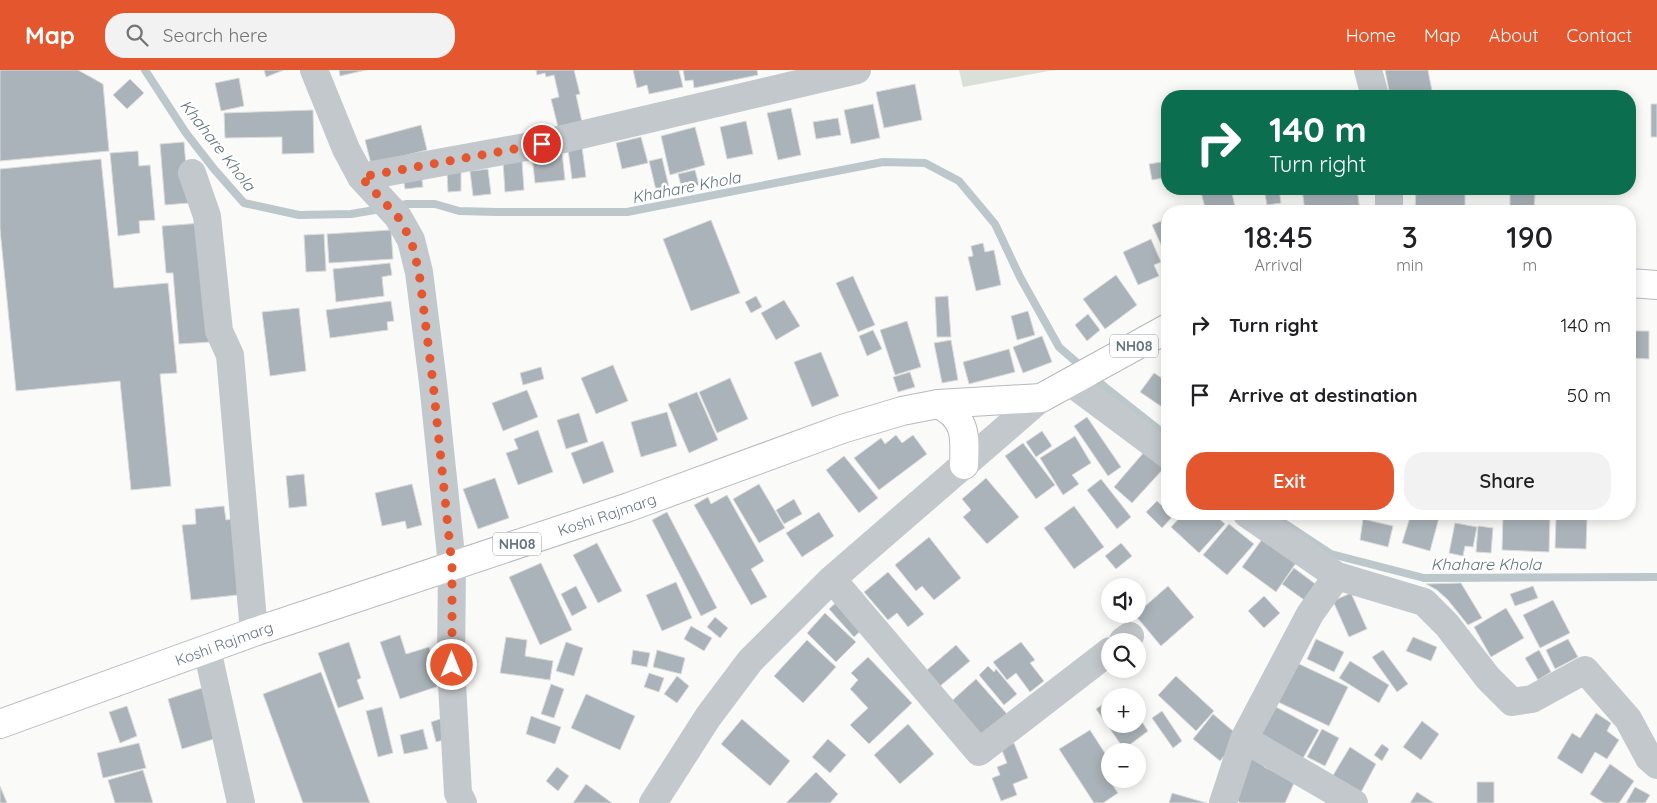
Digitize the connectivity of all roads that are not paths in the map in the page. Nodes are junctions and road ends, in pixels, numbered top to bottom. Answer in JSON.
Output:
{"nodes":[{"id":1,"x":314,"y":70,"type":"edge"},
{"id":2,"x":857,"y":70,"type":"edge"},
{"id":3,"x":1368,"y":70,"type":"edge"},
{"id":4,"x":1373,"y":90,"type":"edge"},
{"id":5,"x":192,"y":173,"type":"dead end"},
{"id":6,"x":366,"y":183,"type":"junction"},
{"id":7,"x":1636,"y":283,"type":"edge"},
{"id":8,"x":1657,"y":285,"type":"edge"},
{"id":9,"x":1161,"y":332,"type":"edge"},
{"id":10,"x":1073,"y":380,"type":"junction"},
{"id":11,"x":1041,"y":398,"type":"junction"},
{"id":12,"x":938,"y":404,"type":"junction"},
{"id":13,"x":1161,"y":449,"type":"edge"},
{"id":14,"x":964,"y":465,"type":"junction"},
{"id":15,"x":1256,"y":520,"type":"edge"},
{"id":16,"x":452,"y":566,"type":"junction"},
{"id":17,"x":1337,"y":576,"type":"junction"},
{"id":18,"x":832,"y":579,"type":"junction"},
{"id":19,"x":254,"y":632,"type":"junction"},
{"id":20,"x":207,"y":649,"type":"junction"},
{"id":21,"x":1101,"y":658,"type":"edge"},
{"id":22,"x":0,"y":724,"type":"edge"},
{"id":23,"x":1244,"y":740,"type":"junction"},
{"id":24,"x":1657,"y":765,"type":"edge"},
{"id":25,"x":240,"y":803,"type":"edge"},
{"id":26,"x":462,"y":803,"type":"edge"},
{"id":27,"x":653,"y":803,"type":"edge"},
{"id":28,"x":1223,"y":803,"type":"edge"},
{"id":29,"x":1354,"y":803,"type":"edge"}],
"edges":[{"from":1,"to":6,"type":"street"},
{"from":2,"to":6,"type":"street"},
{"from":3,"to":4,"type":"street"},
{"from":5,"to":19,"type":"street"},
{"from":6,"to":16,"type":"street"},
{"from":7,"to":8,"type":"main road"},
{"from":9,"to":10,"type":"main road","number":"NH08"},
{"from":10,"to":11,"type":"main road","name":"Koshi Rajmarg","number":"NH08"},
{"from":10,"to":13,"type":"street"},
{"from":11,"to":12,"type":"main road","name":"Koshi Rajmarg","number":"NH08"},
{"from":11,"to":14,"type":"street"},
{"from":12,"to":14,"type":"main road"},
{"from":12,"to":16,"type":"main road","name":"Koshi Rajmarg","number":"NH08"},
{"from":14,"to":18,"type":"street"},
{"from":15,"to":17,"type":"street"},
{"from":16,"to":19,"type":"main road","name":"Koshi Rajmarg","number":"NH08"},
{"from":16,"to":26,"type":"street"},
{"from":17,"to":23,"type":"street"},
{"from":17,"to":24,"type":"street"},
{"from":18,"to":21,"type":"street"},
{"from":18,"to":27,"type":"street"},
{"from":19,"to":20,"type":"main road","name":"Koshi Rajmarg","number":"NH08"},
{"from":20,"to":22,"type":"main road","name":"Koshi Rajmarg","number":"NH08"},
{"from":20,"to":25,"type":"street"},
{"from":23,"to":28,"type":"street"},
{"from":23,"to":29,"type":"street"}]}
